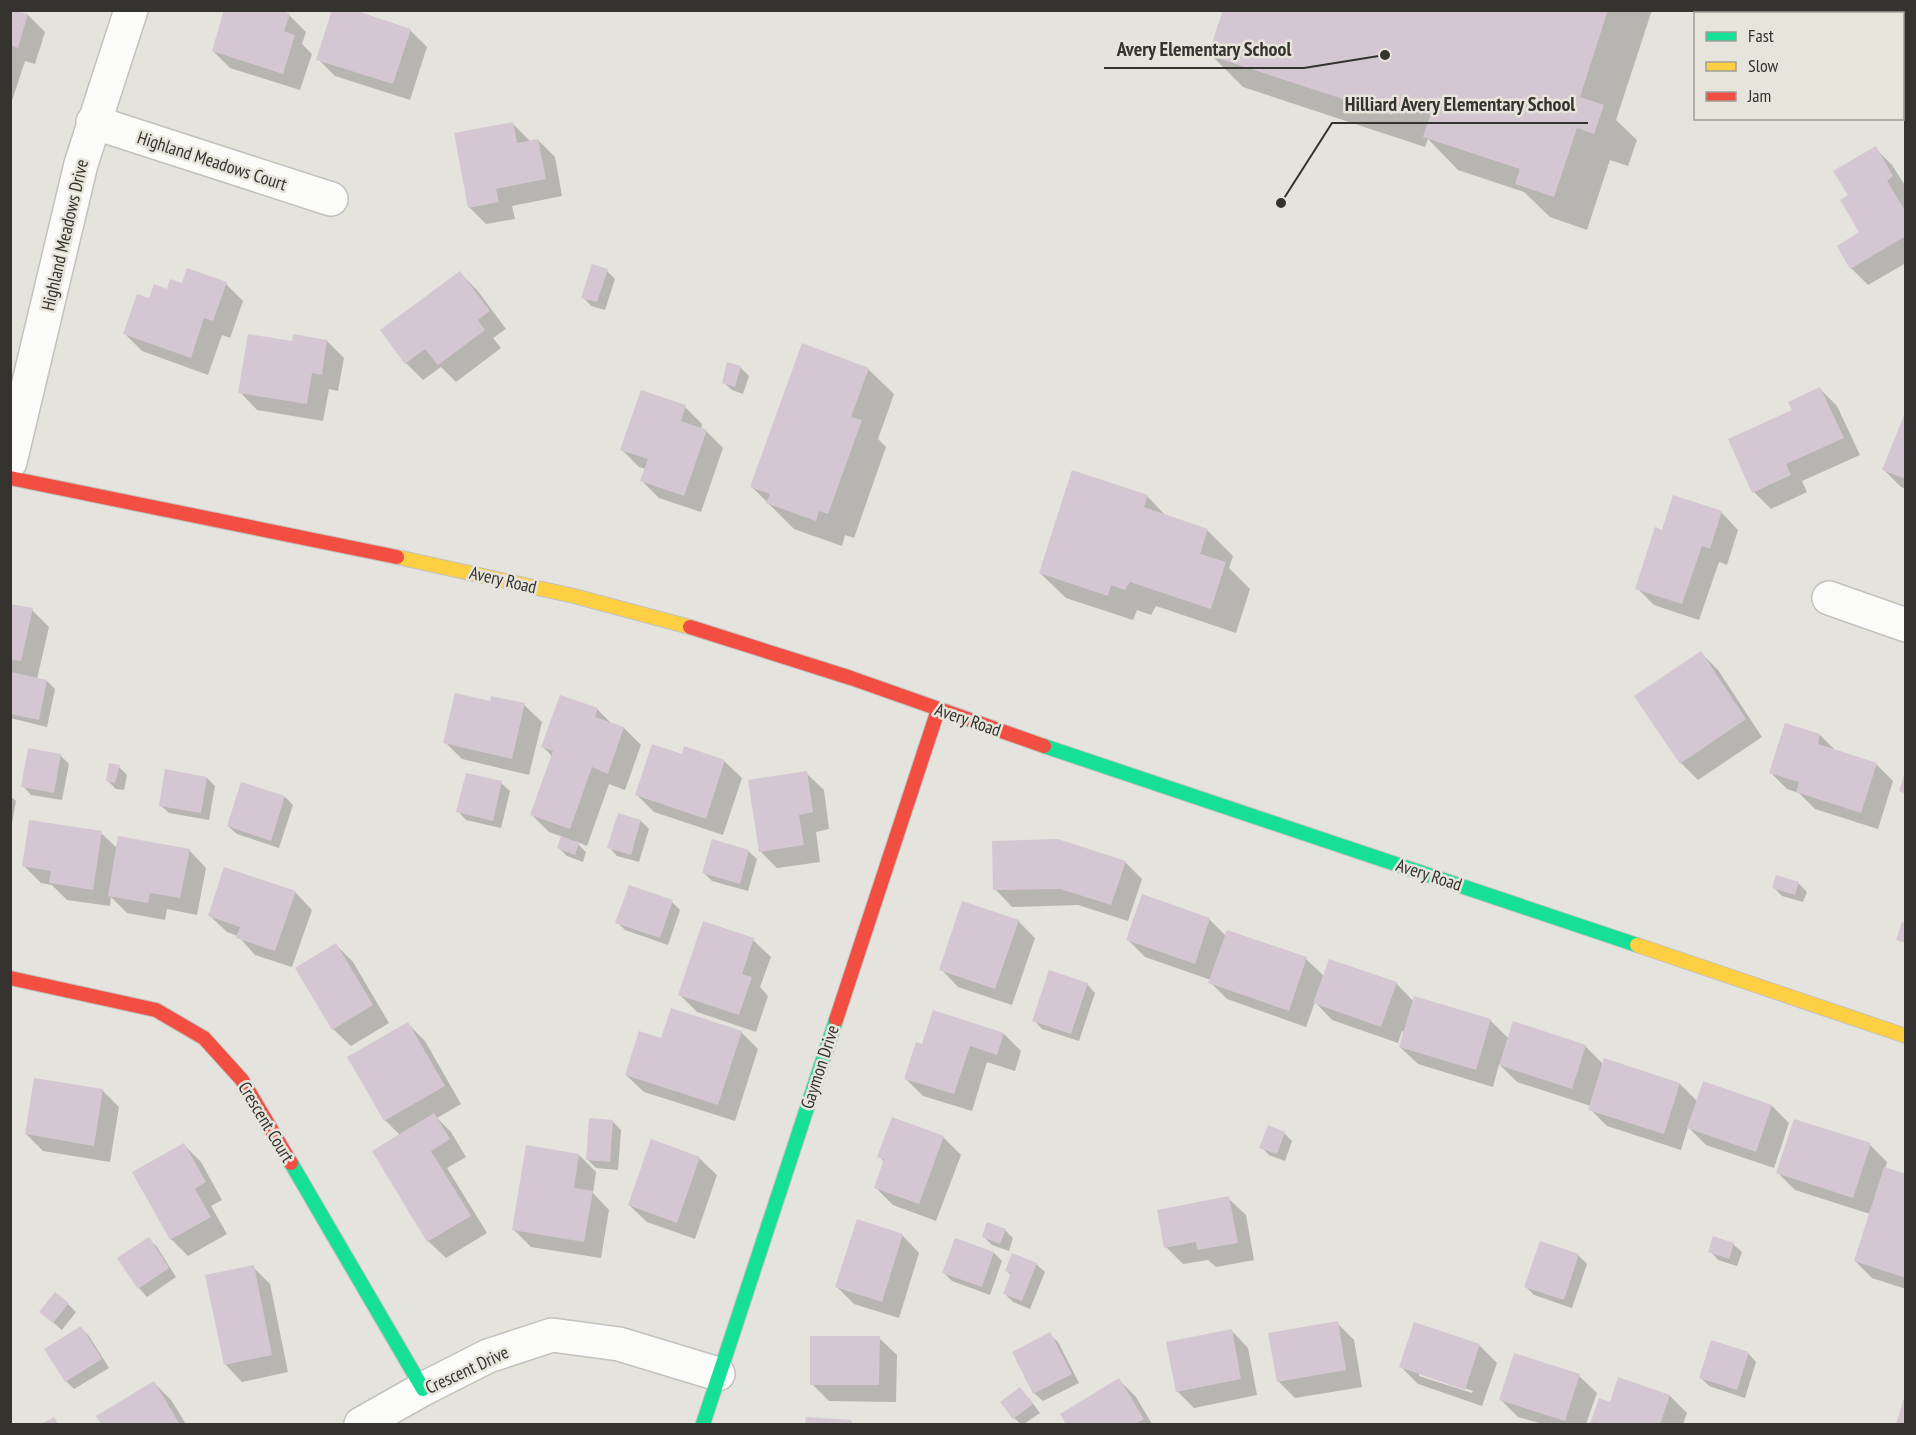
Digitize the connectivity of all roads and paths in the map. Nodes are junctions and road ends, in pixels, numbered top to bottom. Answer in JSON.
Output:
{"nodes":[{"id":1,"x":131,"y":10,"type":"edge"},
{"id":2,"x":93,"y":122,"type":"junction"},
{"id":3,"x":331,"y":199,"type":"dead end"},
{"id":4,"x":10,"y":462,"type":"edge"},
{"id":5,"x":10,"y":478,"type":"edge"},
{"id":6,"x":1829,"y":598,"type":"dead end"},
{"id":7,"x":1905,"y":625,"type":"edge"},
{"id":8,"x":938,"y":710,"type":"junction"},
{"id":9,"x":10,"y":978,"type":"edge"},
{"id":10,"x":1905,"y":1035,"type":"edge"},
{"id":11,"x":718,"y":1374,"type":"junction"},
{"id":12,"x":423,"y":1389,"type":"junction"},
{"id":13,"x":361,"y":1425,"type":"edge"},
{"id":14,"x":703,"y":1425,"type":"edge"}],
"edges":[{"from":1,"to":2,"type":"street","name":"Highland Meadows Drive"},
{"from":2,"to":3,"type":"street","name":"Highland Meadows Court"},
{"from":2,"to":4,"type":"street","name":"Highland Meadows Drive"},
{"from":5,"to":8,"type":"main road","name":"Avery Road"},
{"from":6,"to":7,"type":"street"},
{"from":8,"to":10,"type":"main road","name":"Avery Road"},
{"from":8,"to":11,"type":"main road","name":"Gaymon Drive"},
{"from":9,"to":12,"type":"main road","name":"Crescent Court"},
{"from":11,"to":12,"type":"street","name":"Crescent Drive"},
{"from":11,"to":14,"type":"main road","name":"Gaymon Drive"},
{"from":12,"to":13,"type":"street","name":"Crescent Drive"}]}
